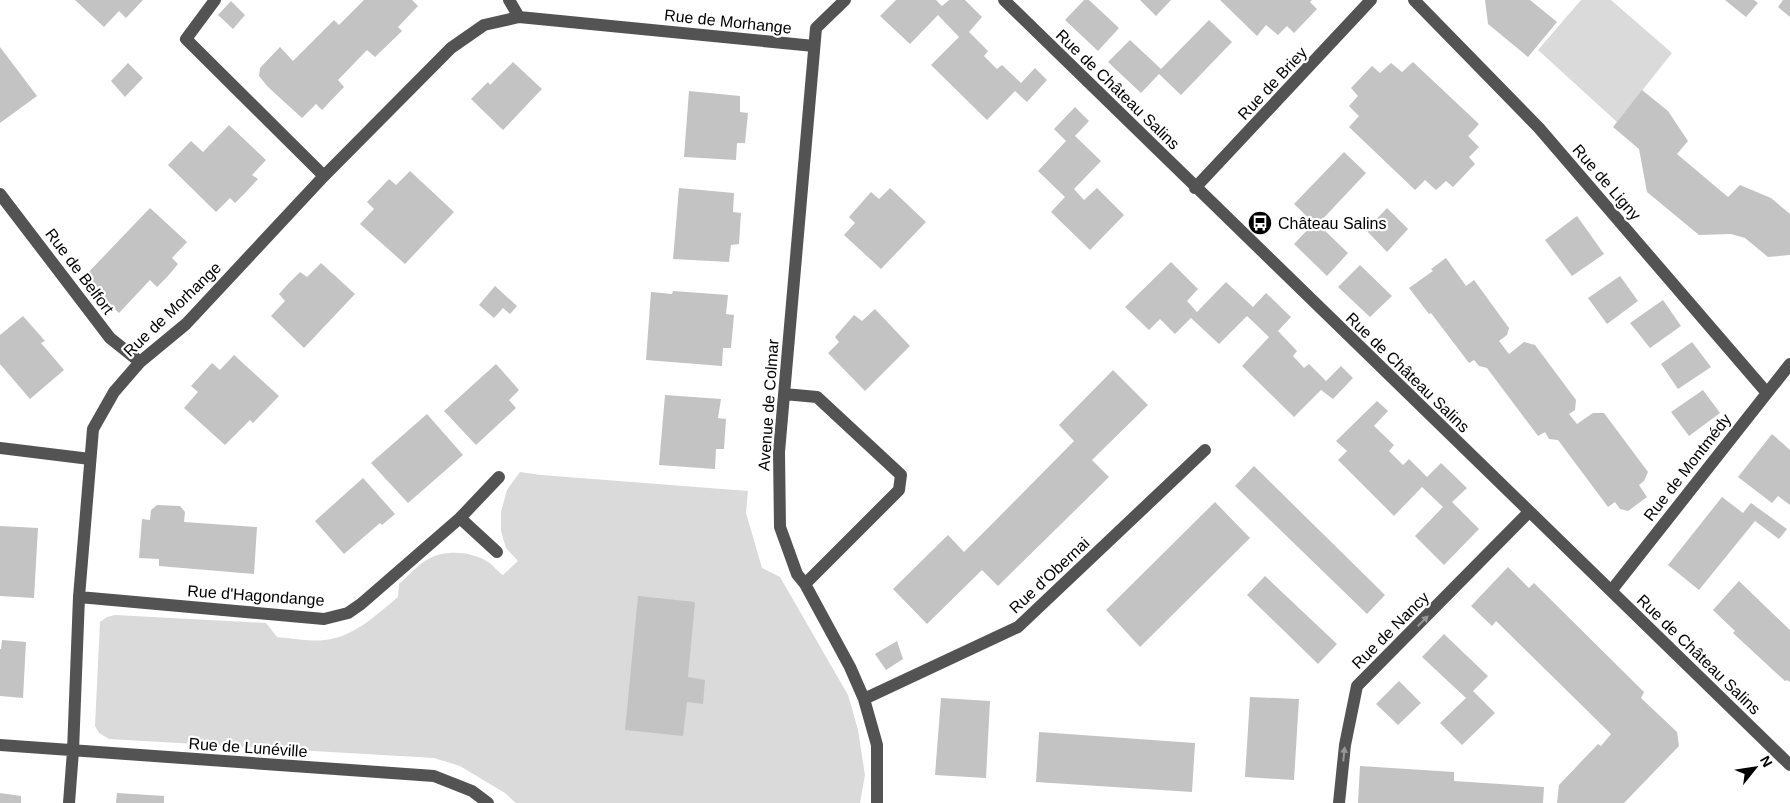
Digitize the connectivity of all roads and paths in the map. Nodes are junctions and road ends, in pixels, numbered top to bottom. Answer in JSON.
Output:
{"nodes":[{"id":1,"x":215,"y":0,"type":"edge"},
{"id":2,"x":509,"y":0,"type":"edge"},
{"id":3,"x":845,"y":0,"type":"edge"},
{"id":4,"x":1004,"y":0,"type":"edge"},
{"id":5,"x":1372,"y":0,"type":"edge"},
{"id":6,"x":1414,"y":0,"type":"edge"},
{"id":7,"x":519,"y":17,"type":"junction"},
{"id":8,"x":814,"y":46,"type":"junction"},
{"id":9,"x":324,"y":176,"type":"junction"},
{"id":10,"x":1196,"y":188,"type":"junction"},
{"id":11,"x":0,"y":194,"type":"edge"},
{"id":12,"x":140,"y":362,"type":"junction"},
{"id":13,"x":1790,"y":364,"type":"edge"},
{"id":14,"x":1767,"y":393,"type":"junction"},
{"id":15,"x":784,"y":394,"type":"junction"},
{"id":16,"x":0,"y":448,"type":"edge"},
{"id":17,"x":1205,"y":450,"type":"dead end"},
{"id":18,"x":90,"y":459,"type":"junction"},
{"id":19,"x":500,"y":477,"type":"dead end"},
{"id":20,"x":1529,"y":512,"type":"junction"},
{"id":21,"x":460,"y":518,"type":"junction"},
{"id":22,"x":497,"y":552,"type":"dead end"},
{"id":23,"x":806,"y":584,"type":"junction"},
{"id":24,"x":1611,"y":591,"type":"junction"},
{"id":25,"x":78,"y":596,"type":"junction"},
{"id":26,"x":864,"y":699,"type":"junction"},
{"id":27,"x":0,"y":746,"type":"edge"},
{"id":28,"x":73,"y":751,"type":"junction"},
{"id":29,"x":1790,"y":765,"type":"edge"},
{"id":30,"x":69,"y":803,"type":"edge"},
{"id":31,"x":488,"y":803,"type":"edge"},
{"id":32,"x":877,"y":803,"type":"edge"},
{"id":33,"x":1339,"y":803,"type":"edge"}],
"edges":[{"from":1,"to":9,"type":"street"},
{"from":2,"to":7,"type":"street"},
{"from":3,"to":8,"type":"street","name":"Avenue de Colmar"},
{"from":4,"to":10,"type":"street","name":"Rue de Château Salins"},
{"from":5,"to":10,"type":"street","name":"Rue de Briey"},
{"from":6,"to":14,"type":"street","name":"Rue de Ligny"},
{"from":7,"to":8,"type":"street","name":"Rue de Morhange"},
{"from":7,"to":9,"type":"street","name":"Rue de Morhange"},
{"from":8,"to":15,"type":"street","name":"Avenue de Colmar"},
{"from":9,"to":12,"type":"street","name":"Rue de Morhange"},
{"from":10,"to":20,"type":"street","name":"Rue de Château Salins"},
{"from":11,"to":12,"type":"street","name":"Rue de Belfort"},
{"from":12,"to":18,"type":"street","name":"Rue de Morhange"},
{"from":13,"to":14,"type":"street","name":"Rue de Montmédy"},
{"from":14,"to":24,"type":"street","name":"Rue de Montmédy"},
{"from":15,"to":23,"type":"street","name":"Avenue de Colmar"},
{"from":15,"to":23,"type":"street"},
{"from":16,"to":18,"type":"street"},
{"from":17,"to":26,"type":"street","name":"Rue d'Obernai"},
{"from":18,"to":25,"type":"street","name":"Rue de Morhange"},
{"from":19,"to":21,"type":"street","name":"Rue d'Hagondange"},
{"from":20,"to":24,"type":"street","name":"Rue de Château Salins"},
{"from":33,"to":20,"type":"street","name":"Rue de Nancy","one_way":true},
{"from":21,"to":22,"type":"street"},
{"from":21,"to":25,"type":"street","name":"Rue d'Hagondange"},
{"from":23,"to":26,"type":"street","name":"Avenue de Colmar"},
{"from":24,"to":29,"type":"street","name":"Rue de Château Salins"},
{"from":25,"to":28,"type":"street","name":"Rue de Morhange"},
{"from":26,"to":32,"type":"street","name":"Avenue de Colmar"},
{"from":27,"to":28,"type":"street","name":"Rue de Lunéville"},
{"from":28,"to":30,"type":"street","name":"Rue de Morhange"},
{"from":28,"to":31,"type":"street","name":"Rue de Lunéville"}]}
